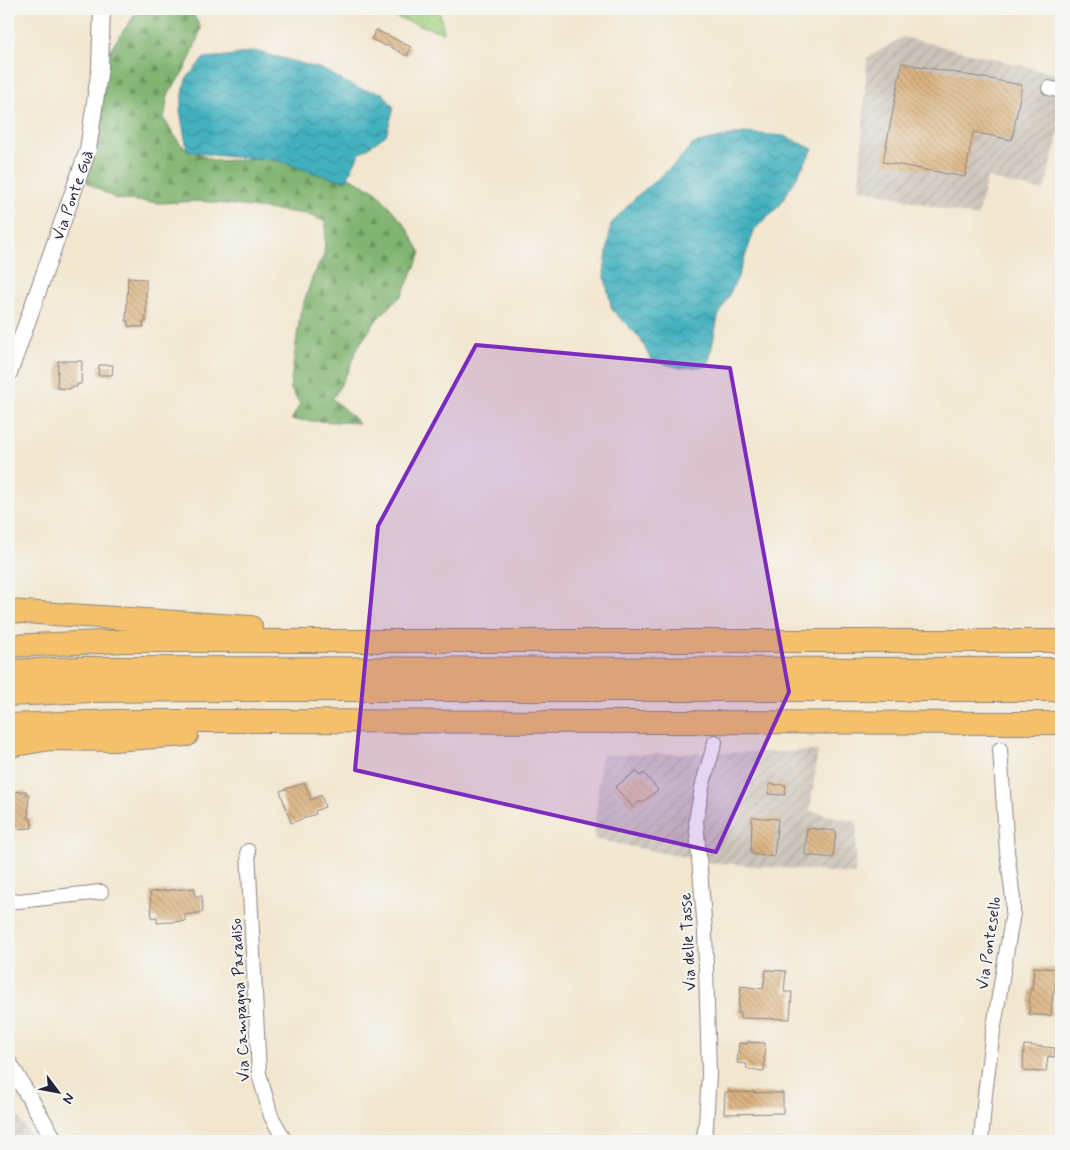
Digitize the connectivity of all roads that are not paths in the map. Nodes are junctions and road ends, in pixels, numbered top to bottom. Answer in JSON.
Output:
{"nodes":[{"id":1,"x":102,"y":9,"type":"edge"},
{"id":2,"x":9,"y":373,"type":"edge"},
{"id":3,"x":9,"y":611,"type":"edge"},
{"id":4,"x":426,"y":641,"type":"junction"},
{"id":5,"x":1061,"y":641,"type":"edge"},
{"id":6,"x":9,"y":646,"type":"edge"},
{"id":7,"x":1061,"y":670,"type":"edge"},
{"id":8,"x":9,"y":672,"type":"edge"},
{"id":9,"x":1061,"y":689,"type":"edge"},
{"id":10,"x":9,"y":694,"type":"edge"},
{"id":11,"x":423,"y":722,"type":"junction"},
{"id":12,"x":1061,"y":723,"type":"edge"},
{"id":13,"x":9,"y":725,"type":"edge"},
{"id":14,"x":715,"y":742,"type":"dead end"},
{"id":15,"x":9,"y":746,"type":"edge"},
{"id":16,"x":1000,"y":749,"type":"dead end"},
{"id":17,"x":248,"y":851,"type":"dead end"},
{"id":18,"x":101,"y":892,"type":"dead end"},
{"id":19,"x":9,"y":902,"type":"edge"},
{"id":20,"x":9,"y":1063,"type":"edge"},
{"id":21,"x":55,"y":1141,"type":"edge"},
{"id":22,"x":285,"y":1141,"type":"edge"},
{"id":23,"x":703,"y":1141,"type":"edge"},
{"id":24,"x":981,"y":1141,"type":"edge"}],
"edges":[{"from":1,"to":2,"type":"street","name":"Via Ponte Guà"},
{"from":3,"to":4,"type":"highway"},
{"from":4,"to":5,"type":"highway"},
{"from":4,"to":6,"type":"highway"},
{"from":7,"to":8,"type":"highway"},
{"from":9,"to":10,"type":"highway"},
{"from":11,"to":12,"type":"highway"},
{"from":11,"to":13,"type":"highway"},
{"from":11,"to":15,"type":"highway"},
{"from":14,"to":23,"type":"street","name":"Via delle Tasse"},
{"from":16,"to":24,"type":"street","name":"Via Pontesello"},
{"from":17,"to":22,"type":"street","name":"Via Campagna Paradiso"},
{"from":18,"to":19,"type":"street"},
{"from":20,"to":21,"type":"street"}]}
